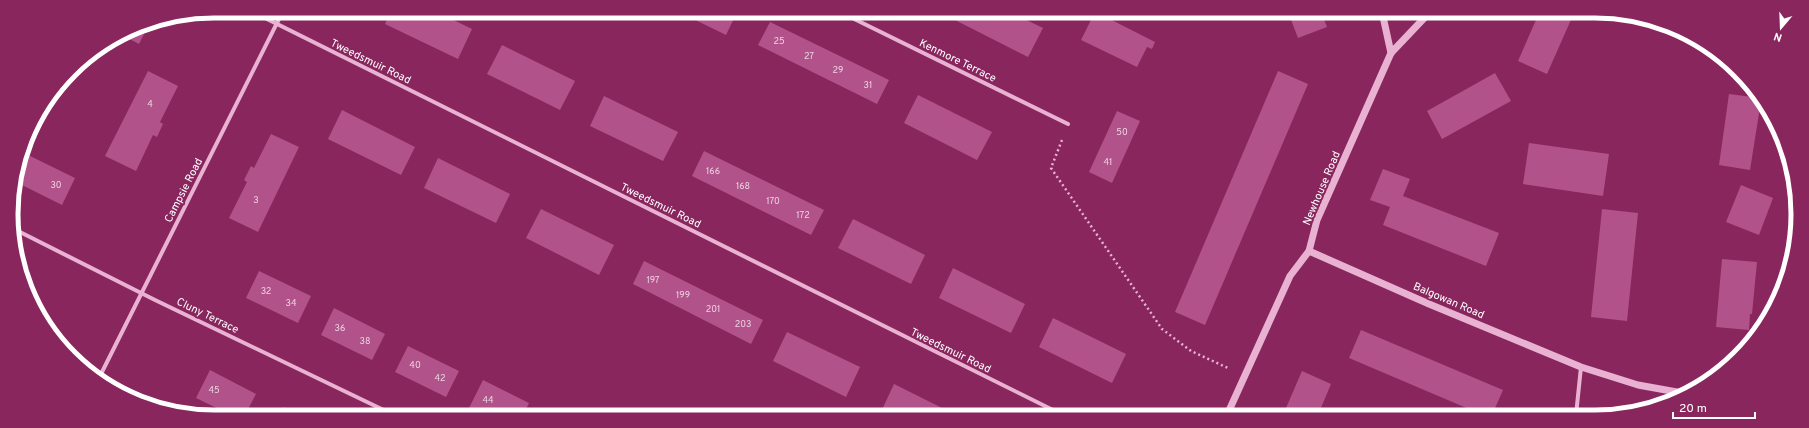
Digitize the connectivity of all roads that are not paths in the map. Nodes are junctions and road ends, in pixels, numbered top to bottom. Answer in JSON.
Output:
{"nodes":[{"id":1,"x":265,"y":18,"type":"edge"},
{"id":2,"x":280,"y":18,"type":"edge"},
{"id":3,"x":852,"y":18,"type":"edge"},
{"id":4,"x":1383,"y":18,"type":"edge"},
{"id":5,"x":1423,"y":18,"type":"edge"},
{"id":6,"x":277,"y":24,"type":"junction"},
{"id":7,"x":1391,"y":53,"type":"junction"},
{"id":8,"x":1068,"y":124,"type":"road end"},
{"id":9,"x":19,"y":231,"type":"edge"},
{"id":10,"x":1309,"y":251,"type":"junction"},
{"id":11,"x":141,"y":292,"type":"junction"},
{"id":12,"x":1581,"y":367,"type":"junction"},
{"id":13,"x":101,"y":374,"type":"edge"},
{"id":14,"x":1677,"y":392,"type":"edge"},
{"id":15,"x":384,"y":410,"type":"edge"},
{"id":16,"x":1053,"y":410,"type":"edge"},
{"id":17,"x":1229,"y":410,"type":"edge"},
{"id":18,"x":1577,"y":410,"type":"edge"}],
"edges":[{"from":1,"to":6,"type":"street","name":"Tweedsmuir Road"},
{"from":2,"to":6,"type":"street","name":"Campsie Road"},
{"from":3,"to":8,"type":"street","name":"Kenmore Terrace"},
{"from":4,"to":7,"type":"street"},
{"from":5,"to":7,"type":"street","name":"Newhouse Road"},
{"from":6,"to":11,"type":"street","name":"Campsie Road"},
{"from":6,"to":16,"type":"street","name":"Tweedsmuir Road"},
{"from":7,"to":10,"type":"street","name":"Newhouse Road"},
{"from":9,"to":11,"type":"street","name":"Cluny Terrace"},
{"from":10,"to":12,"type":"street","name":"Balgowan Road"},
{"from":10,"to":17,"type":"street","name":"Newhouse Road"},
{"from":11,"to":13,"type":"street","name":"Campsie Road"},
{"from":11,"to":15,"type":"street","name":"Cluny Terrace"},
{"from":12,"to":14,"type":"street","name":"Balgowan Road"},
{"from":12,"to":18,"type":"street"}]}
